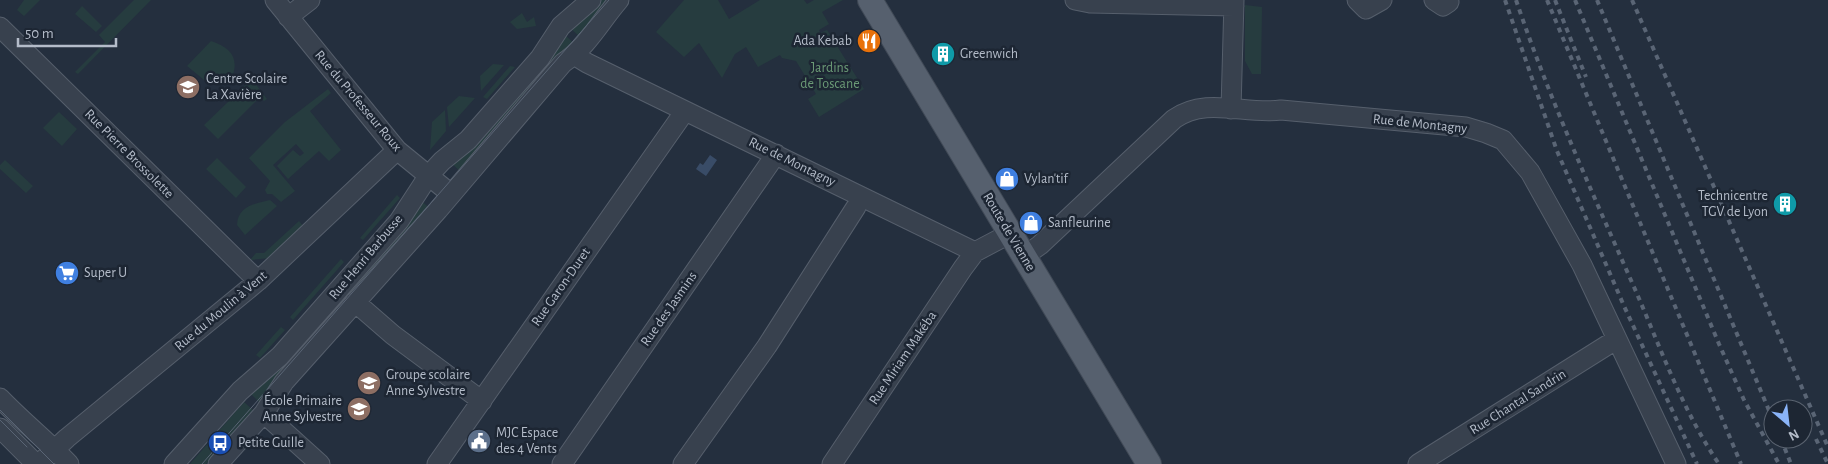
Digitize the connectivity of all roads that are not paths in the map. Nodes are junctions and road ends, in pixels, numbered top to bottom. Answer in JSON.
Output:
{"nodes":[{"id":1,"x":275,"y":0,"type":"edge"},
{"id":2,"x":310,"y":0,"type":"edge"},
{"id":3,"x":591,"y":0,"type":"edge"},
{"id":4,"x":619,"y":0,"type":"edge"},
{"id":5,"x":870,"y":0,"type":"edge"},
{"id":6,"x":1075,"y":0,"type":"edge"},
{"id":7,"x":1357,"y":0,"type":"edge"},
{"id":8,"x":1382,"y":0,"type":"edge"},
{"id":9,"x":1234,"y":3,"type":"edge"},
{"id":10,"x":288,"y":17,"type":"junction"},
{"id":11,"x":0,"y":27,"type":"edge"},
{"id":12,"x":574,"y":55,"type":"junction"},
{"id":13,"x":1231,"y":109,"type":"junction"},
{"id":14,"x":686,"y":111,"type":"junction"},
{"id":15,"x":397,"y":150,"type":"junction"},
{"id":16,"x":776,"y":154,"type":"junction"},
{"id":17,"x":429,"y":175,"type":"junction"},
{"id":18,"x":451,"y":194,"type":"junction"},
{"id":19,"x":856,"y":207,"type":"dead end"},
{"id":20,"x":1009,"y":234,"type":"junction"},
{"id":21,"x":975,"y":252,"type":"junction"},
{"id":22,"x":1023,"y":257,"type":"junction"},
{"id":23,"x":258,"y":281,"type":"junction"},
{"id":24,"x":355,"y":302,"type":"junction"},
{"id":25,"x":1617,"y":339,"type":"junction"},
{"id":26,"x":0,"y":398,"type":"edge"},
{"id":27,"x":482,"y":400,"type":"junction"},
{"id":28,"x":268,"y":416,"type":"dead end"},
{"id":29,"x":0,"y":428,"type":"edge"},
{"id":30,"x":55,"y":449,"type":"junction"},
{"id":31,"x":1671,"y":462,"type":"edge"},
{"id":32,"x":37,"y":464,"type":"edge"},
{"id":33,"x":69,"y":464,"type":"edge"},
{"id":34,"x":174,"y":464,"type":"edge"},
{"id":35,"x":218,"y":464,"type":"edge"},
{"id":36,"x":320,"y":464,"type":"edge"},
{"id":37,"x":437,"y":464,"type":"edge"},
{"id":38,"x":562,"y":464,"type":"edge"},
{"id":39,"x":683,"y":464,"type":"edge"},
{"id":40,"x":832,"y":464,"type":"edge"},
{"id":41,"x":1149,"y":464,"type":"edge"},
{"id":42,"x":1418,"y":464,"type":"edge"}],
"edges":[{"from":1,"to":10,"type":"street","name":"Rue du Professeur Roux"},
{"from":2,"to":10,"type":"street"},
{"from":3,"to":17,"type":"street","name":"Rue Henri Barbusse"},
{"from":4,"to":12,"type":"street","name":"Rue Henri Barbusse"},
{"from":5,"to":20,"type":"main road","name":"Route de Vienne"},
{"from":6,"to":9,"type":"street"},
{"from":7,"to":8,"type":"street"},
{"from":9,"to":13,"type":"street"},
{"from":10,"to":15,"type":"street","name":"Rue du Professeur Roux"},
{"from":11,"to":23,"type":"street","name":"Rue Pierre Brossolette"},
{"from":12,"to":14,"type":"street","name":"Rue de Montagny"},
{"from":12,"to":18,"type":"street","name":"Rue Henri Barbusse"},
{"from":13,"to":22,"type":"street","name":"Rue de Montagny"},
{"from":13,"to":25,"type":"street","name":"Rue de Montagny"},
{"from":14,"to":16,"type":"street","name":"Rue de Montagny"},
{"from":14,"to":27,"type":"street","name":"Rue Garon-Duret"},
{"from":15,"to":17,"type":"street","name":"Rue du Professeur Roux"},
{"from":15,"to":23,"type":"street","name":"Rue du Moulin à Vent"},
{"from":16,"to":21,"type":"street","name":"Rue de Montagny"},
{"from":16,"to":38,"type":"street","name":"Rue des Jasmins"},
{"from":17,"to":18,"type":"street","name":"Rue du Professeur Roux"},
{"from":17,"to":34,"type":"street","name":"Rue Henri Barbusse"},
{"from":18,"to":24,"type":"street","name":"Rue Henri Barbusse"},
{"from":19,"to":39,"type":"street"},
{"from":20,"to":21,"type":"street"},
{"from":20,"to":22,"type":"main road","name":"Route de Vienne"},
{"from":21,"to":40,"type":"street","name":"Rue Miriam Makéba"},
{"from":22,"to":41,"type":"main road","name":"Route de Vienne"},
{"from":23,"to":30,"type":"street","name":"Rue du Moulin à Vent"},
{"from":24,"to":27,"type":"street"},
{"from":24,"to":35,"type":"street","name":"Rue Henri Barbusse"},
{"from":25,"to":31,"type":"street","name":"Rue de Montagny"},
{"from":25,"to":42,"type":"street","name":"Rue Chantal Sandrin"},
{"from":26,"to":30,"type":"street"},
{"from":27,"to":37,"type":"street","name":"Rue Garon-Duret"},
{"from":28,"to":36,"type":"street"},
{"from":29,"to":32,"type":"street"},
{"from":30,"to":32,"type":"street","name":"Rue du Moulin à Vent"},
{"from":30,"to":33,"type":"street"}]}
